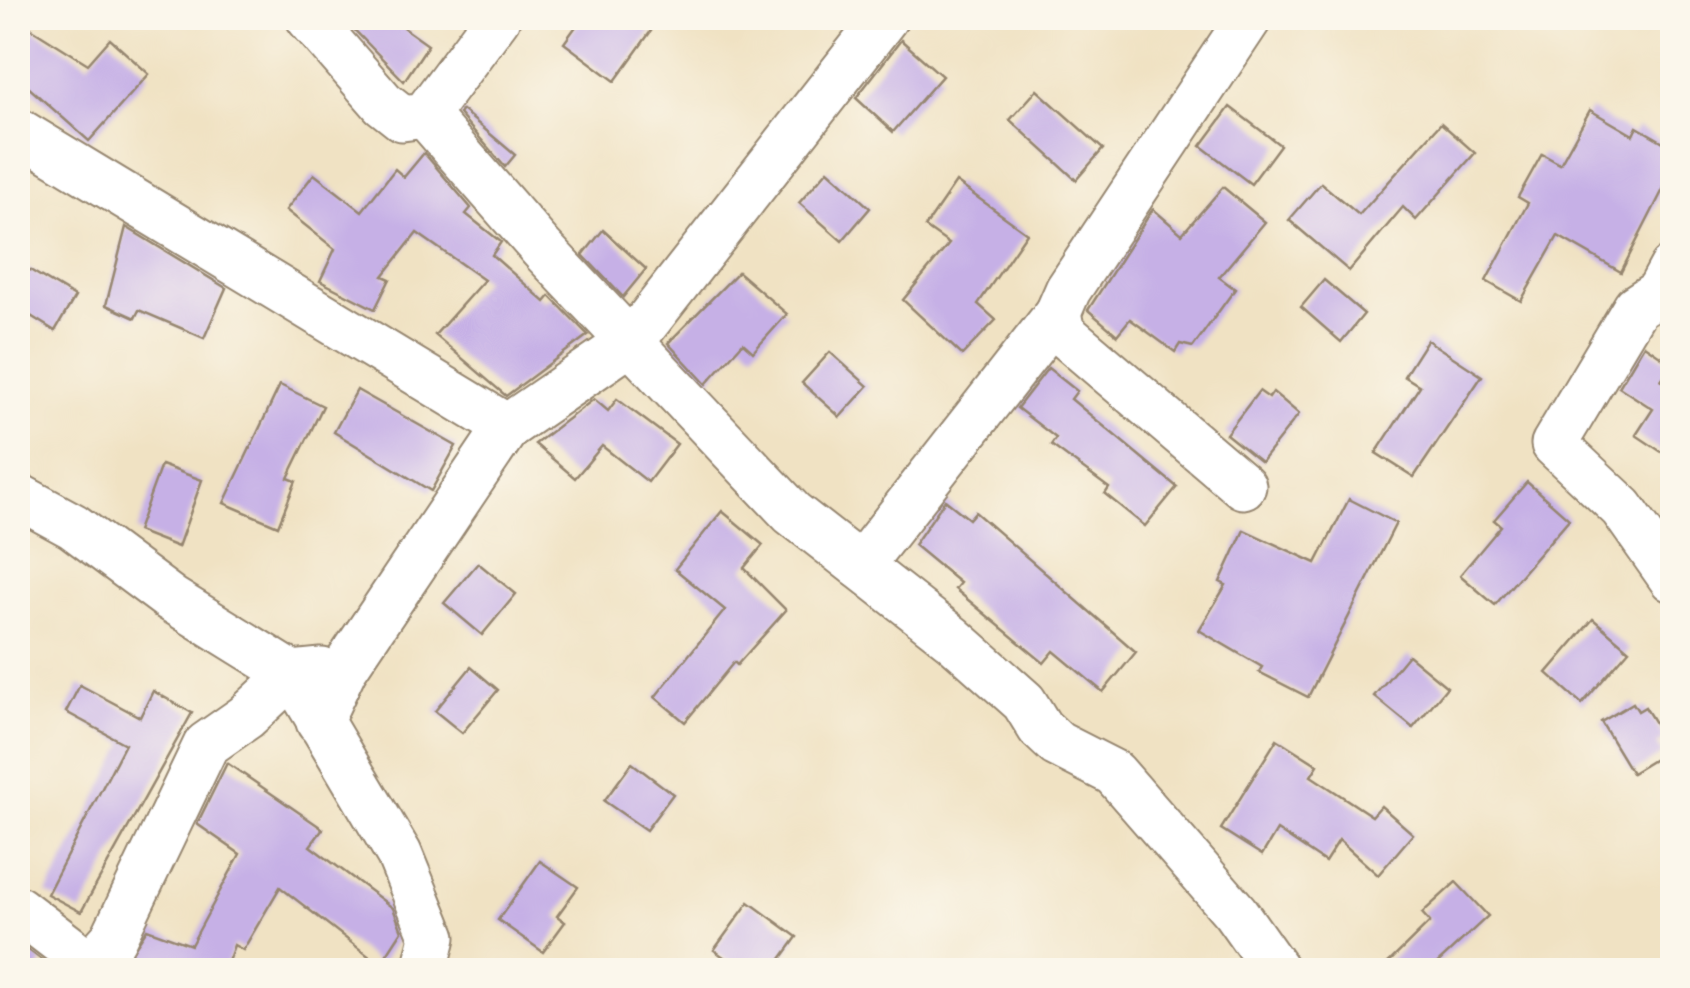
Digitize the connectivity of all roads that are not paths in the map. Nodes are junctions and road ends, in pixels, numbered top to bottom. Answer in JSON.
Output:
{"nodes":[{"id":1,"x":309,"y":18,"type":"edge"},
{"id":2,"x":497,"y":18,"type":"edge"},
{"id":3,"x":885,"y":18,"type":"edge"},
{"id":4,"x":1250,"y":18,"type":"edge"},
{"id":5,"x":425,"y":115,"type":"junction"},
{"id":6,"x":18,"y":131,"type":"edge"},
{"id":7,"x":1672,"y":268,"type":"edge"},
{"id":8,"x":1058,"y":313,"type":"junction"},
{"id":9,"x":632,"y":341,"type":"junction"},
{"id":10,"x":507,"y":427,"type":"junction"},
{"id":11,"x":1243,"y":486,"type":"dead end"},
{"id":12,"x":18,"y":496,"type":"edge"},
{"id":13,"x":860,"y":566,"type":"junction"},
{"id":14,"x":1672,"y":579,"type":"edge"},
{"id":15,"x":344,"y":669,"type":"junction"},
{"id":16,"x":292,"y":674,"type":"junction"},
{"id":17,"x":319,"y":722,"type":"junction"},
{"id":18,"x":18,"y":909,"type":"edge"},
{"id":19,"x":426,"y":970,"type":"edge"},
{"id":20,"x":1276,"y":970,"type":"edge"}],
"edges":[{"from":1,"to":5,"type":"street"},
{"from":2,"to":5,"type":"street"},
{"from":3,"to":9,"type":"street"},
{"from":4,"to":8,"type":"street"},
{"from":5,"to":9,"type":"street"},
{"from":6,"to":10,"type":"street"},
{"from":7,"to":14,"type":"street"},
{"from":8,"to":11,"type":"street"},
{"from":8,"to":13,"type":"street"},
{"from":9,"to":10,"type":"street"},
{"from":9,"to":13,"type":"street"},
{"from":10,"to":15,"type":"street"},
{"from":12,"to":16,"type":"street"},
{"from":13,"to":20,"type":"street"},
{"from":15,"to":16,"type":"street"},
{"from":15,"to":17,"type":"street"},
{"from":16,"to":17,"type":"street"},
{"from":16,"to":18,"type":"street"},
{"from":17,"to":19,"type":"street"}]}
